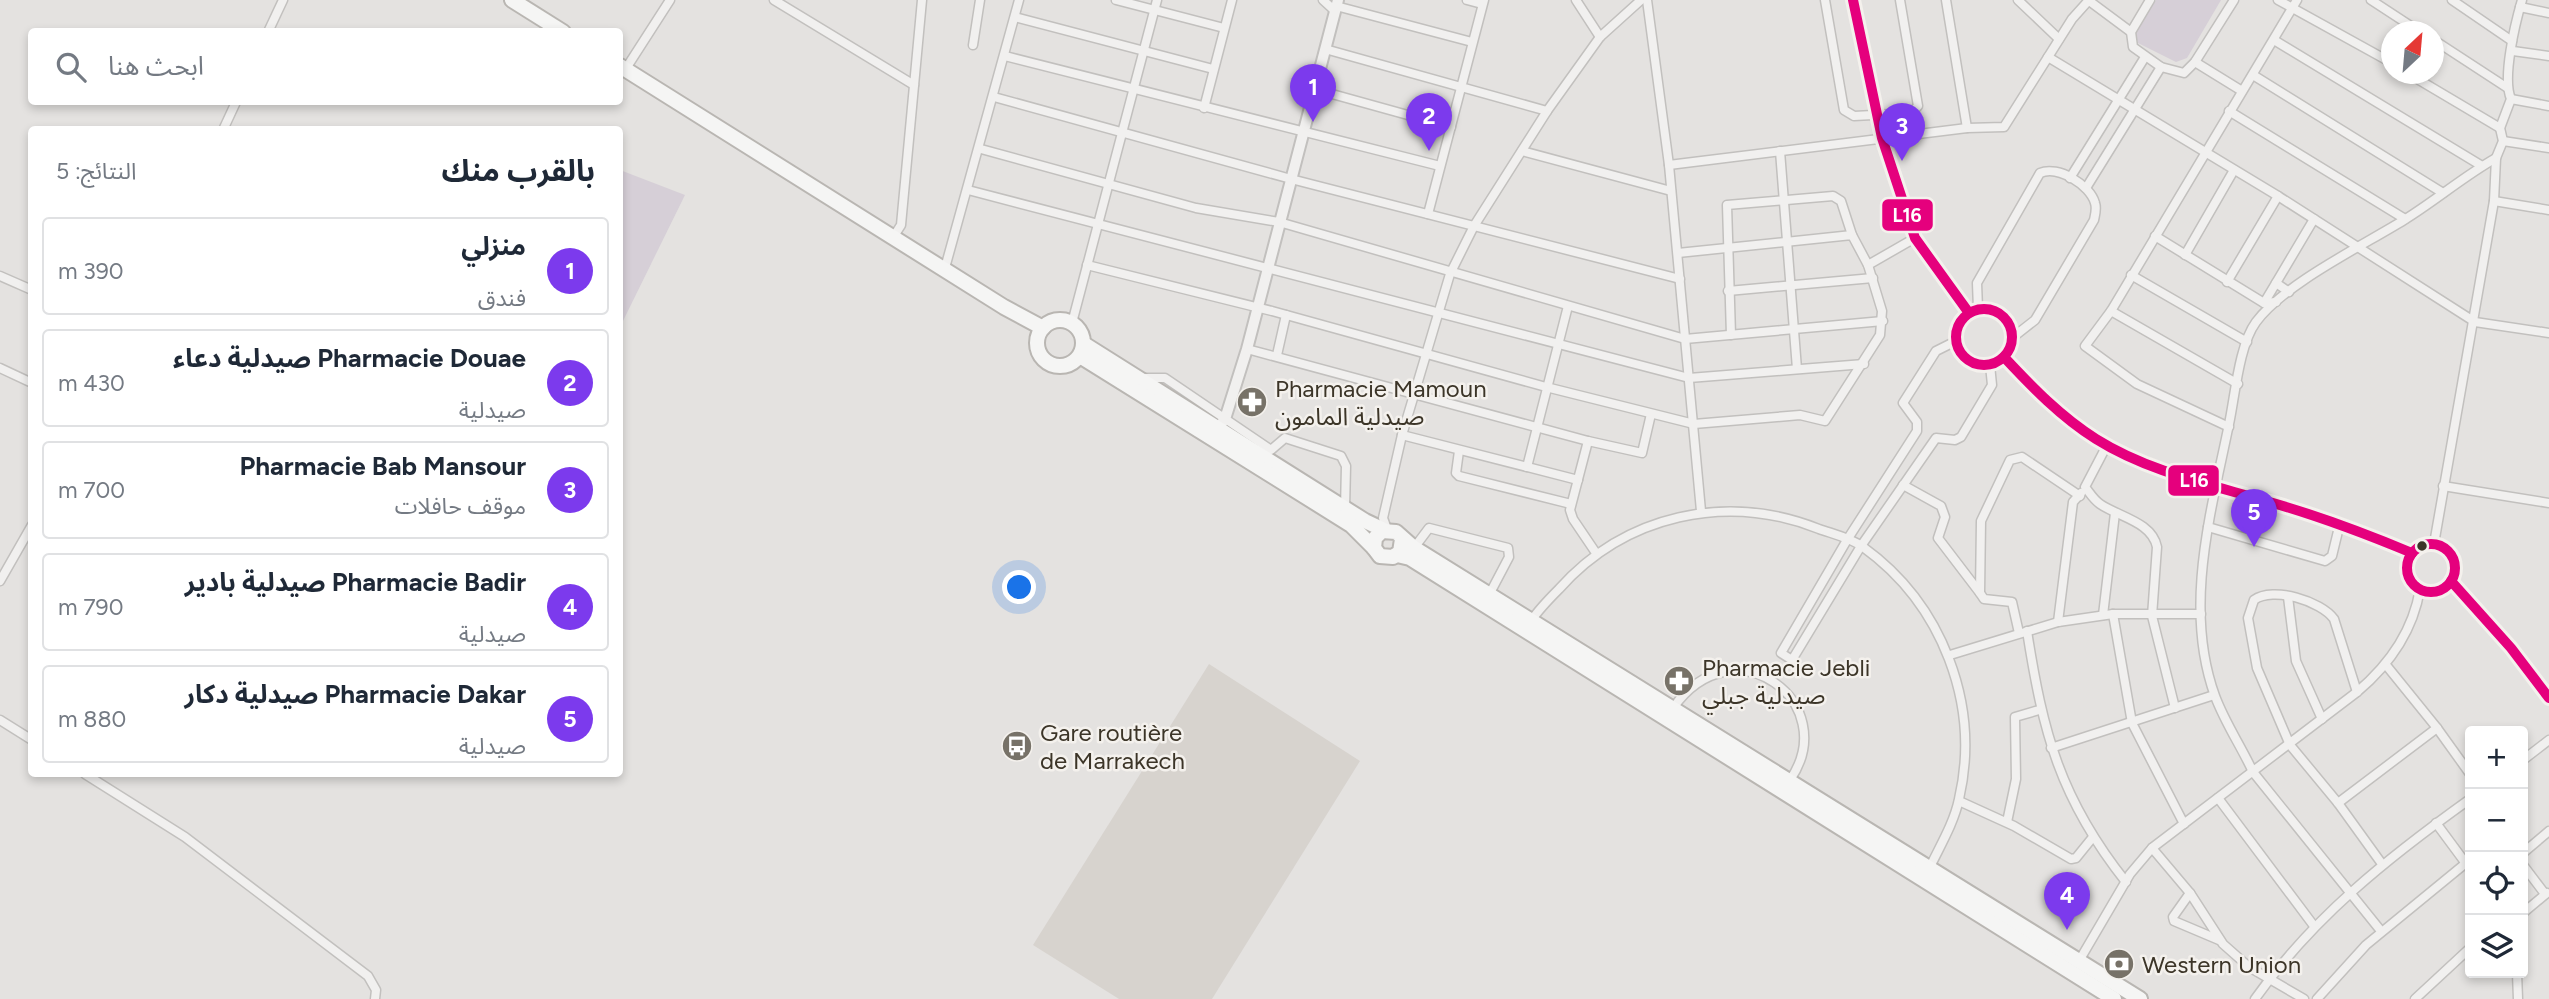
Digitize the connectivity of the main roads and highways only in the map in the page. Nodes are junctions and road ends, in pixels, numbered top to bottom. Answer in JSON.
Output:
{"nodes":[{"id":1,"x":512,"y":0,"type":"edge"},
{"id":2,"x":557,"y":28,"type":"edge"},
{"id":3,"x":623,"y":69,"type":"edge"},
{"id":4,"x":1040,"y":333,"type":"junction"},
{"id":5,"x":1082,"y":350,"type":"junction"},
{"id":6,"x":1385,"y":530,"type":"junction"},
{"id":7,"x":1402,"y":539,"type":"junction"},
{"id":8,"x":1374,"y":548,"type":"junction"},
{"id":9,"x":1397,"y":555,"type":"junction"},
{"id":10,"x":2114,"y":999,"type":"edge"},
{"id":11,"x":2140,"y":999,"type":"edge"}],
"edges":[{"from":1,"to":2,"type":"highway"},
{"from":3,"to":4,"type":"highway"},
{"from":4,"to":5,"type":"highway"},
{"from":4,"to":5,"type":"highway"},
{"from":5,"to":6,"type":"highway"},
{"from":5,"to":8,"type":"highway"},
{"from":6,"to":7,"type":"highway"},
{"from":6,"to":8,"type":"highway"},
{"from":7,"to":9,"type":"highway"},
{"from":7,"to":11,"type":"highway"},
{"from":8,"to":9,"type":"highway"},
{"from":9,"to":10,"type":"highway"}]}
